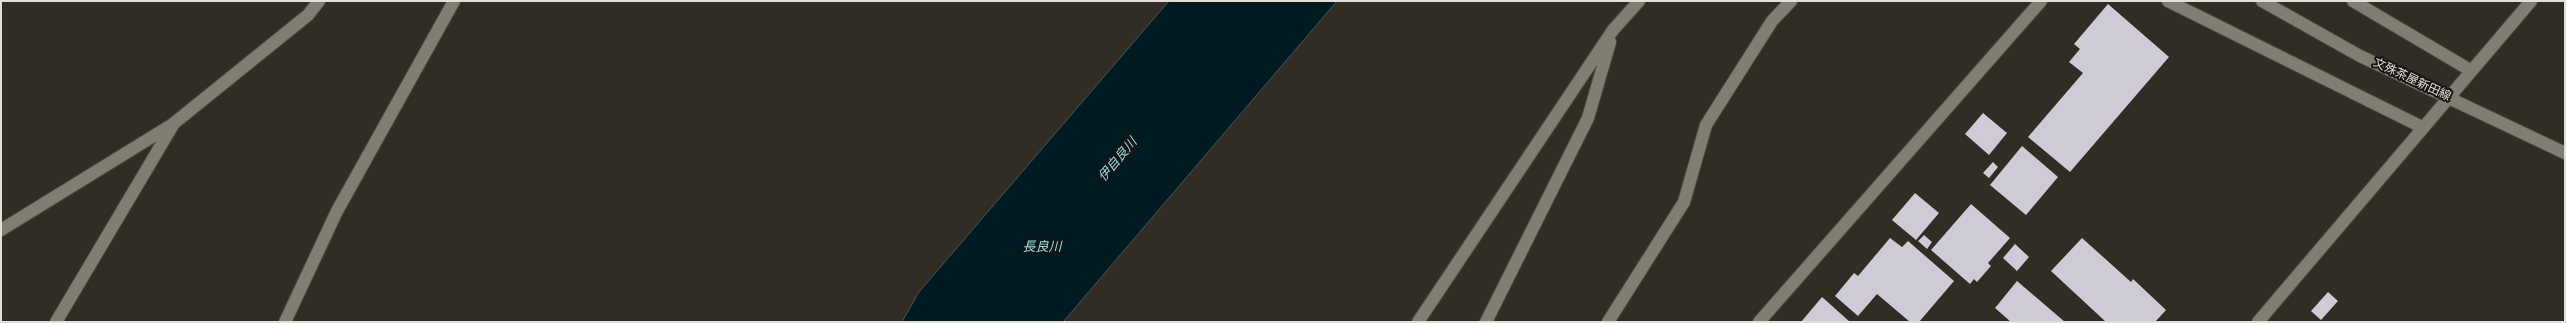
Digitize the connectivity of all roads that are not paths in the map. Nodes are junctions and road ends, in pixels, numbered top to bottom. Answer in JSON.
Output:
{"nodes":[{"id":1,"x":319,"y":1,"type":"edge"},
{"id":2,"x":454,"y":1,"type":"edge"},
{"id":3,"x":1639,"y":1,"type":"edge"},
{"id":4,"x":1791,"y":1,"type":"edge"},
{"id":5,"x":2041,"y":1,"type":"edge"},
{"id":6,"x":2168,"y":1,"type":"edge"},
{"id":7,"x":2262,"y":1,"type":"edge"},
{"id":8,"x":2353,"y":1,"type":"edge"},
{"id":9,"x":2531,"y":1,"type":"edge"},
{"id":10,"x":1613,"y":30,"type":"junction"},
{"id":11,"x":2470,"y":70,"type":"junction"},
{"id":12,"x":2447,"y":97,"type":"junction"},
{"id":13,"x":173,"y":124,"type":"junction"},
{"id":14,"x":2422,"y":127,"type":"junction"},
{"id":15,"x":2565,"y":153,"type":"edge"},
{"id":16,"x":1,"y":230,"type":"edge"},
{"id":17,"x":56,"y":322,"type":"edge"},
{"id":18,"x":285,"y":322,"type":"edge"},
{"id":19,"x":1418,"y":322,"type":"edge"},
{"id":20,"x":1486,"y":322,"type":"edge"},
{"id":21,"x":1608,"y":322,"type":"edge"},
{"id":22,"x":1759,"y":322,"type":"edge"},
{"id":23,"x":2258,"y":322,"type":"edge"}],
"edges":[{"from":1,"to":13,"type":"street"},
{"from":2,"to":18,"type":"street"},
{"from":3,"to":10,"type":"street"},
{"from":4,"to":21,"type":"street"},
{"from":5,"to":22,"type":"street"},
{"from":6,"to":14,"type":"street"},
{"from":7,"to":12,"type":"street","name":"文殊茶屋新田線"},
{"from":8,"to":11,"type":"street"},
{"from":9,"to":11,"type":"street"},
{"from":10,"to":19,"type":"street"},
{"from":10,"to":20,"type":"street"},
{"from":11,"to":12,"type":"street"},
{"from":12,"to":14,"type":"street"},
{"from":12,"to":15,"type":"street","name":"文殊茶屋新田線"},
{"from":13,"to":16,"type":"street"},
{"from":13,"to":17,"type":"street"},
{"from":14,"to":23,"type":"street"}]}
